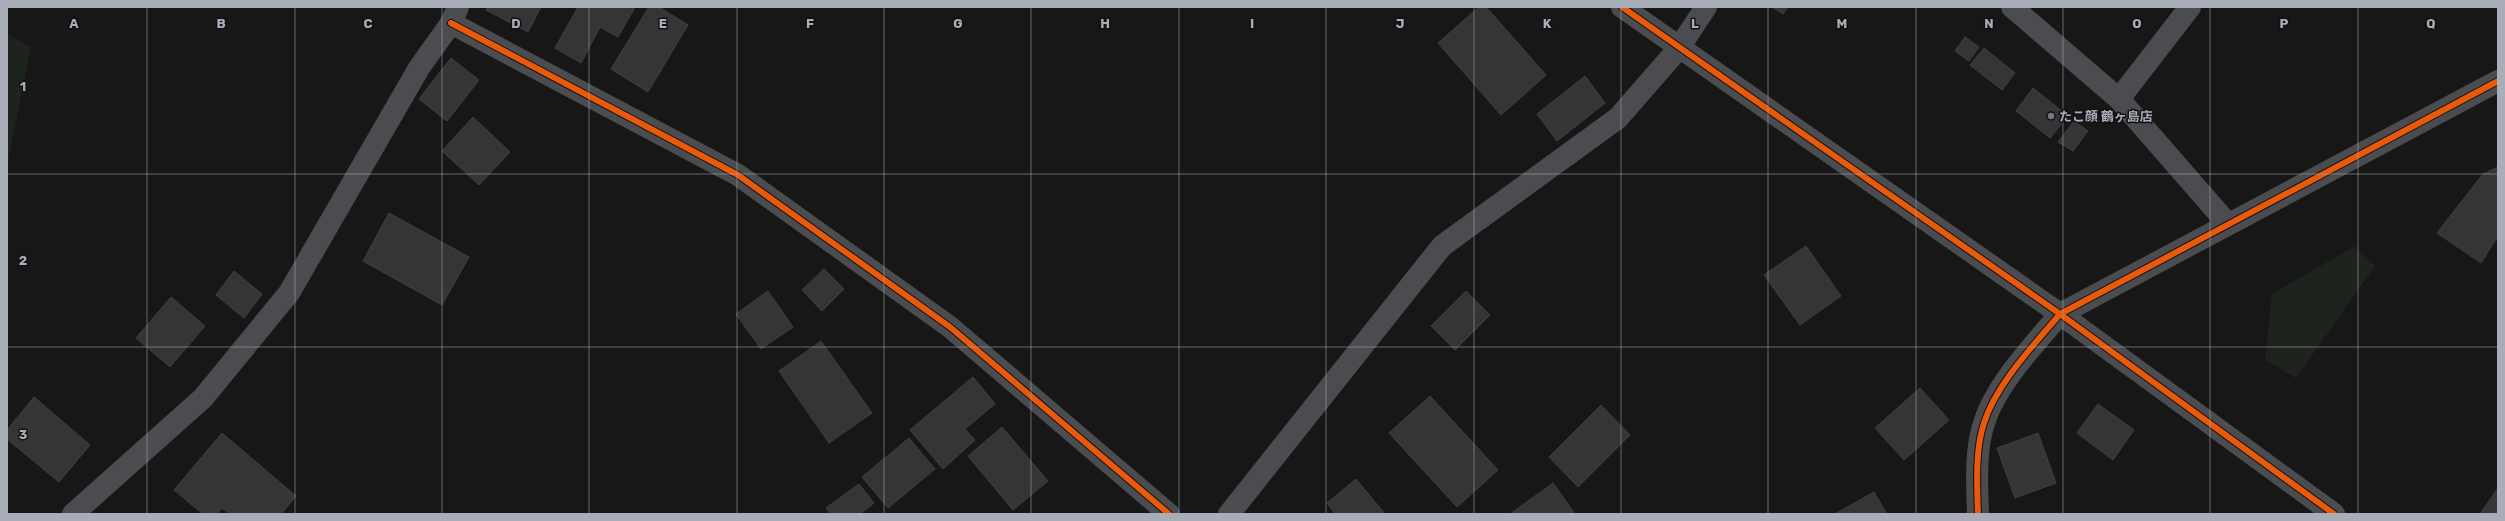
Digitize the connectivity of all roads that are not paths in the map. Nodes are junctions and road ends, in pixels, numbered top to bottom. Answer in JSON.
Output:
{"nodes":[{"id":1,"x":1622,"y":7,"type":"edge"},
{"id":2,"x":2012,"y":7,"type":"edge"},
{"id":3,"x":2190,"y":7,"type":"edge"},
{"id":4,"x":1702,"y":9,"type":"edge"},
{"id":5,"x":455,"y":15,"type":"edge"},
{"id":6,"x":1679,"y":48,"type":"junction"},
{"id":7,"x":2498,"y":82,"type":"edge"},
{"id":8,"x":2119,"y":99,"type":"junction"},
{"id":9,"x":2227,"y":223,"type":"junction"},
{"id":10,"x":2060,"y":314,"type":"junction"},
{"id":11,"x":74,"y":514,"type":"edge"},
{"id":12,"x":1169,"y":514,"type":"edge"},
{"id":13,"x":1230,"y":514,"type":"edge"},
{"id":14,"x":1978,"y":514,"type":"edge"},
{"id":15,"x":2334,"y":514,"type":"edge"}],
"edges":[{"from":1,"to":6,"type":"street"},
{"from":2,"to":8,"type":"street"},
{"from":3,"to":8,"type":"street"},
{"from":4,"to":6,"type":"street"},
{"from":5,"to":11,"type":"street"},
{"from":5,"to":12,"type":"street"},
{"from":6,"to":10,"type":"street"},
{"from":6,"to":13,"type":"street"},
{"from":7,"to":9,"type":"street"},
{"from":8,"to":9,"type":"street"},
{"from":9,"to":10,"type":"street"},
{"from":10,"to":14,"type":"street"},
{"from":10,"to":15,"type":"street"}]}
